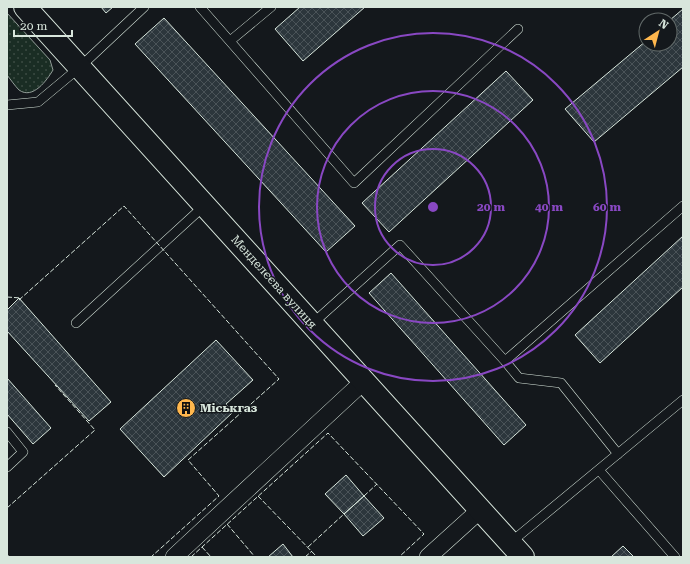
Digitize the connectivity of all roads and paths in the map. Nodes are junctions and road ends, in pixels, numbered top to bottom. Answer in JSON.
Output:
{"nodes":[{"id":1,"x":25,"y":7,"type":"edge"},
{"id":2,"x":144,"y":7,"type":"edge"},
{"id":3,"x":200,"y":7,"type":"edge"},
{"id":4,"x":270,"y":7,"type":"edge"},
{"id":5,"x":518,"y":29,"type":"dead end"},
{"id":6,"x":230,"y":41,"type":"junction"},
{"id":7,"x":80,"y":67,"type":"junction"},
{"id":8,"x":7,"y":105,"type":"edge"},
{"id":9,"x":205,"y":205,"type":"junction"},
{"id":10,"x":683,"y":206,"type":"edge"},
{"id":11,"x":76,"y":322,"type":"dead end"},
{"id":12,"x":312,"y":324,"type":"junction"},
{"id":13,"x":505,"y":361,"type":"junction"},
{"id":14,"x":364,"y":381,"type":"junction"},
{"id":15,"x":683,"y":400,"type":"edge"},
{"id":16,"x":7,"y":432,"type":"edge"},
{"id":17,"x":618,"y":454,"type":"junction"},
{"id":18,"x":7,"y":467,"type":"edge"},
{"id":19,"x":599,"y":470,"type":"junction"},
{"id":20,"x":480,"y":510,"type":"junction"},
{"id":21,"x":516,"y":550,"type":"edge"},
{"id":22,"x":174,"y":557,"type":"edge"},
{"id":23,"x":428,"y":557,"type":"edge"},
{"id":24,"x":676,"y":557,"type":"edge"}],
"edges":[{"from":1,"to":7,"type":"street","name":"Менделєєва вулиця"},
{"from":2,"to":7,"type":"lane"},
{"from":3,"to":6,"type":"lane"},
{"from":4,"to":6,"type":"lane"},
{"from":5,"to":6,"type":"lane"},
{"from":7,"to":8,"type":"lane"},
{"from":7,"to":9,"type":"street","name":"Менделєєва вулиця"},
{"from":9,"to":11,"type":"lane"},
{"from":9,"to":12,"type":"street","name":"Менделєєва вулиця"},
{"from":10,"to":13,"type":"lane"},
{"from":12,"to":13,"type":"lane"},
{"from":12,"to":14,"type":"street","name":"Менделєєва вулиця"},
{"from":13,"to":17,"type":"lane"},
{"from":14,"to":20,"type":"street","name":"Менделєєва вулиця"},
{"from":14,"to":22,"type":"street"},
{"from":15,"to":17,"type":"lane"},
{"from":16,"to":18,"type":"lane"},
{"from":17,"to":19,"type":"lane"},
{"from":19,"to":21,"type":"lane"},
{"from":19,"to":24,"type":"lane"},
{"from":20,"to":21,"type":"street","name":"Менделєєва вулиця"},
{"from":20,"to":23,"type":"street"}]}
